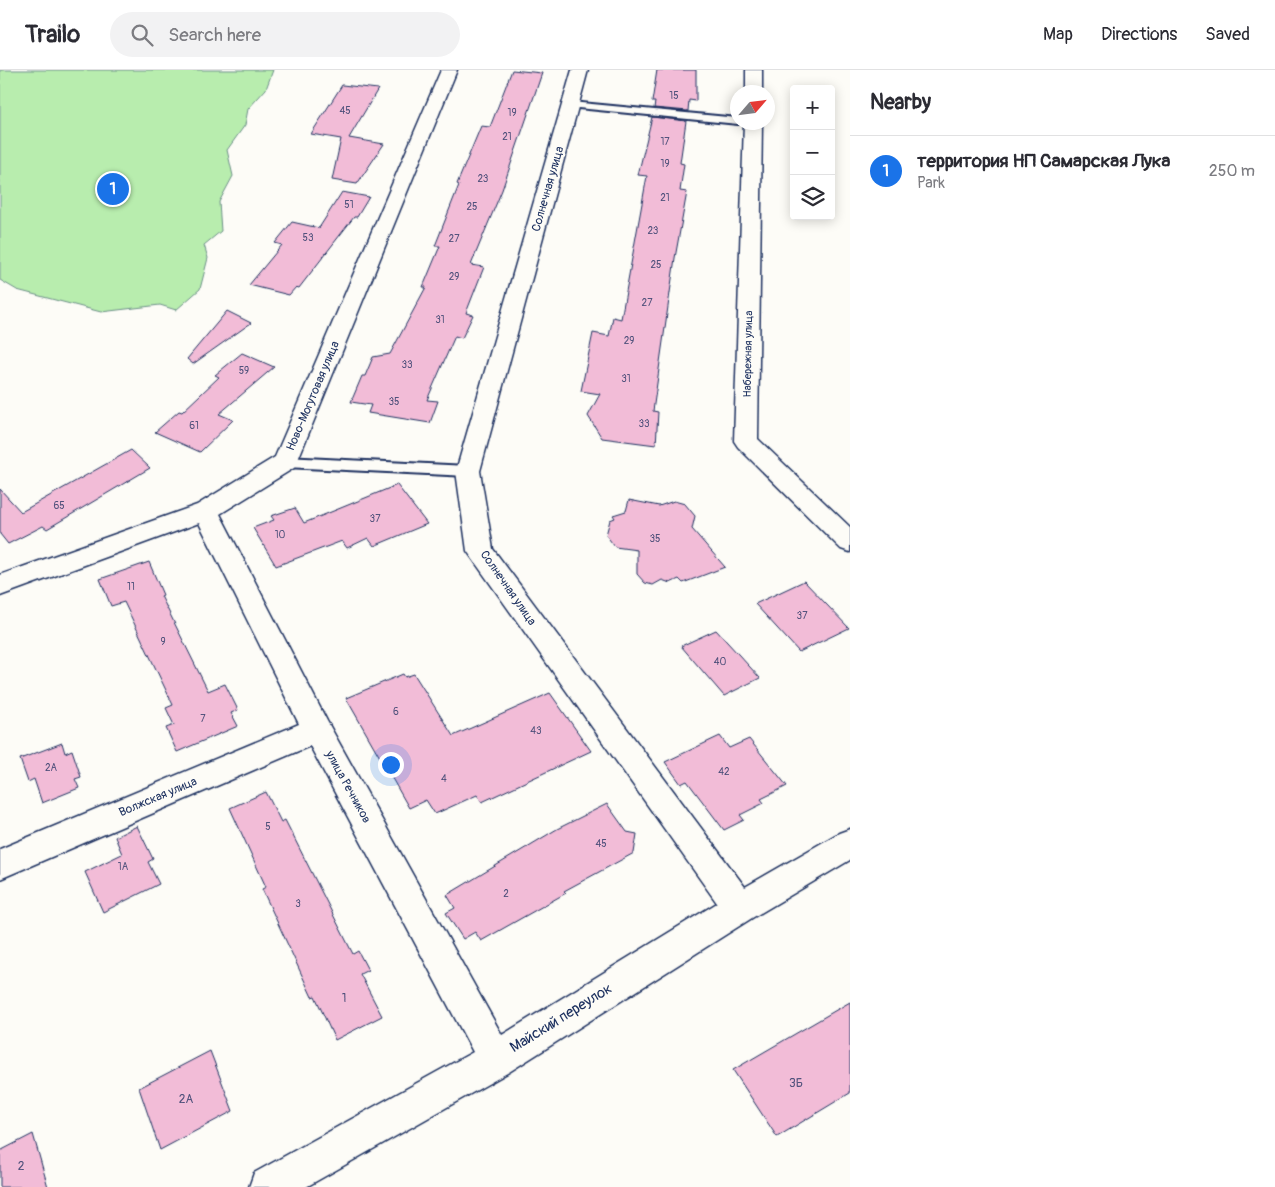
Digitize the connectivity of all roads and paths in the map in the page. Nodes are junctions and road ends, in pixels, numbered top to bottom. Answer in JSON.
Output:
{"nodes":[{"id":1,"x":450,"y":70,"type":"edge"},
{"id":2,"x":580,"y":70,"type":"edge"},
{"id":3,"x":754,"y":70,"type":"edge"},
{"id":4,"x":754,"y":85,"type":"edge"},
{"id":5,"x":571,"y":105,"type":"junction"},
{"id":6,"x":730,"y":121,"type":"edge"},
{"id":7,"x":753,"y":130,"type":"edge"},
{"id":8,"x":285,"y":462,"type":"junction"},
{"id":9,"x":468,"y":472,"type":"junction"},
{"id":10,"x":206,"y":511,"type":"junction"},
{"id":11,"x":850,"y":542,"type":"edge"},
{"id":12,"x":0,"y":586,"type":"edge"},
{"id":13,"x":317,"y":730,"type":"junction"},
{"id":14,"x":850,"y":844,"type":"edge"},
{"id":15,"x":0,"y":864,"type":"edge"},
{"id":16,"x":740,"y":907,"type":"junction"},
{"id":17,"x":496,"y":1059,"type":"junction"},
{"id":18,"x":268,"y":1187,"type":"edge"}],
"edges":[{"from":1,"to":8,"type":"street","name":"Ново-Могутовая улица"},
{"from":2,"to":5,"type":"street","name":"Солнечная улица"},
{"from":3,"to":4,"type":"street"},
{"from":5,"to":6,"type":"lane"},
{"from":5,"to":9,"type":"street","name":"Солнечная улица"},
{"from":7,"to":11,"type":"street","name":"Набережная улица"},
{"from":8,"to":9,"type":"lane"},
{"from":8,"to":10,"type":"street","name":"Ново-Могутовая улица"},
{"from":9,"to":16,"type":"street","name":"Солнечная улица"},
{"from":10,"to":12,"type":"street","name":"Ново-Могутовая улица"},
{"from":10,"to":13,"type":"street","name":"улица Речников"},
{"from":13,"to":15,"type":"street","name":"Волжская улица"},
{"from":13,"to":17,"type":"street","name":"улица Речников"},
{"from":14,"to":16,"type":"street","name":"Майский переулок"},
{"from":16,"to":17,"type":"street","name":"Майский переулок"},
{"from":17,"to":18,"type":"street","name":"Майский переулок"}]}
